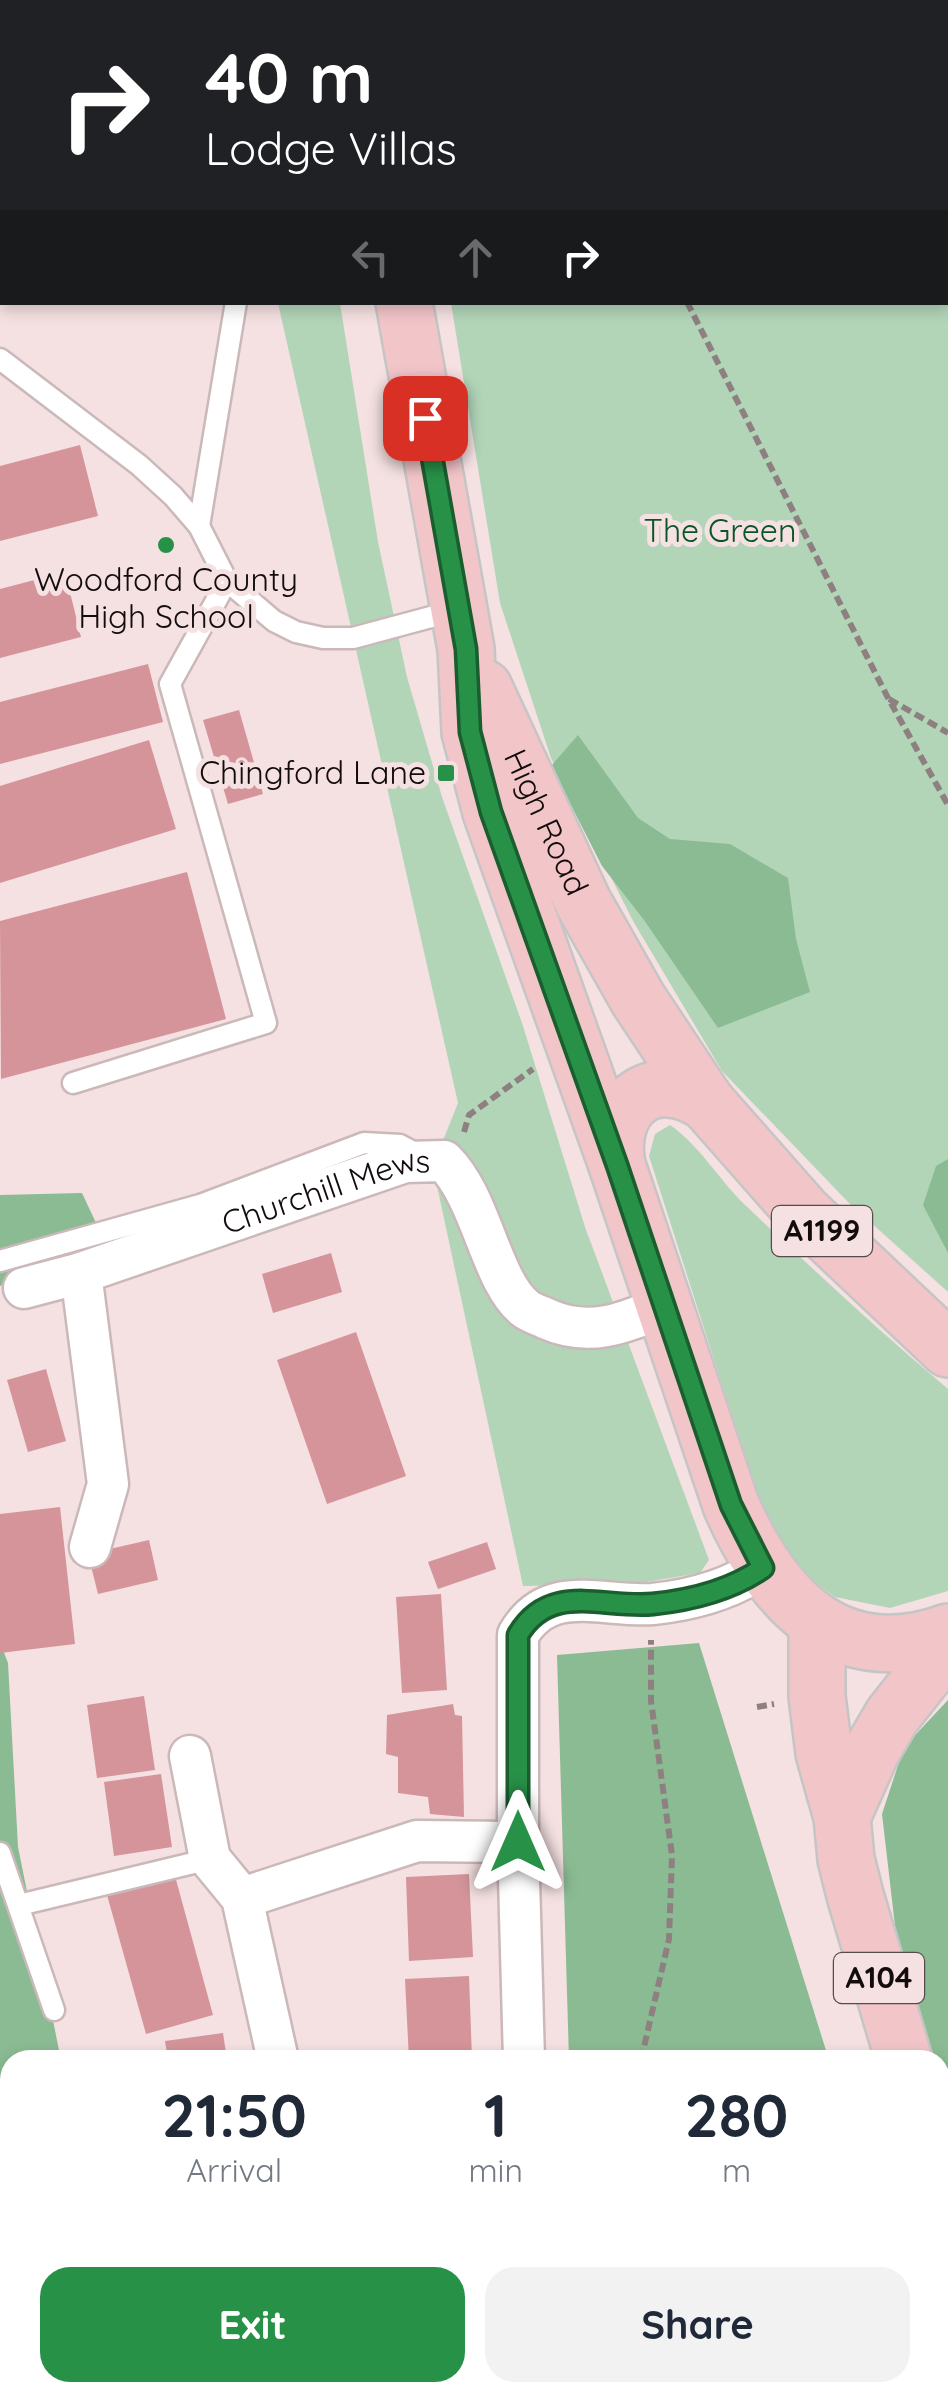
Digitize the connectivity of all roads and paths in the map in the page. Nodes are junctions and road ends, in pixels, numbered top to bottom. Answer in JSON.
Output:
{"nodes":[{"id":1,"x":188,"y":0,"type":"edge"},
{"id":2,"x":236,"y":0,"type":"edge"},
{"id":3,"x":236,"y":305,"type":"edge"},
{"id":4,"x":405,"y":305,"type":"edge"},
{"id":5,"x":688,"y":305,"type":"edge"},
{"id":6,"x":0,"y":359,"type":"edge"},
{"id":7,"x":199,"y":526,"type":"junction"},
{"id":8,"x":227,"y":581,"type":"junction"},
{"id":9,"x":462,"y":630,"type":"junction"},
{"id":10,"x":888,"y":698,"type":"junction"},
{"id":11,"x":948,"y":733,"type":"edge"},
{"id":12,"x":948,"y":806,"type":"edge"},
{"id":13,"x":546,"y":1059,"type":"dead end"},
{"id":14,"x":73,"y":1083,"type":"dead end"},
{"id":15,"x":707,"y":1102,"type":"junction"},
{"id":16,"x":440,"y":1164,"type":"junction"},
{"id":17,"x":617,"y":1165,"type":"junction"},
{"id":18,"x":81,"y":1273,"type":"junction"},
{"id":19,"x":12,"y":1275,"type":"edge"},
{"id":20,"x":665,"y":1306,"type":"junction"},
{"id":21,"x":948,"y":1349,"type":"edge"},
{"id":22,"x":90,"y":1547,"type":"dead end"},
{"id":23,"x":763,"y":1568,"type":"junction"},
{"id":24,"x":651,"y":1604,"type":"junction"},
{"id":25,"x":818,"y":1622,"type":"junction"},
{"id":26,"x":948,"y":1632,"type":"edge"},
{"id":27,"x":948,"y":1644,"type":"edge"},
{"id":28,"x":190,"y":1756,"type":"dead end"},
{"id":29,"x":842,"y":1816,"type":"junction"},
{"id":30,"x":518,"y":1842,"type":"junction"},
{"id":31,"x":0,"y":1853,"type":"edge"},
{"id":32,"x":210,"y":1859,"type":"junction"},
{"id":33,"x":242,"y":1898,"type":"junction"},
{"id":34,"x":20,"y":1905,"type":"junction"},
{"id":35,"x":54,"y":2010,"type":"dead end"},
{"id":36,"x":276,"y":2050,"type":"edge"},
{"id":37,"x":524,"y":2050,"type":"edge"},
{"id":38,"x":644,"y":2050,"type":"edge"},
{"id":39,"x":901,"y":2050,"type":"edge"}],
"edges":[{"from":1,"to":2,"type":"main road"},
{"from":3,"to":7,"type":"lane"},
{"from":4,"to":9,"type":"main road"},
{"from":5,"to":10,"type":"path"},
{"from":6,"to":7,"type":"lane"},
{"from":7,"to":8,"type":"lane"},
{"from":8,"to":9,"type":"lane"},
{"from":8,"to":14,"type":"lane"},
{"from":9,"to":15,"type":"main road","name":"High Road"},
{"from":9,"to":17,"type":"main road","name":"High Road"},
{"from":10,"to":11,"type":"path"},
{"from":10,"to":12,"type":"path"},
{"from":13,"to":16,"type":"path"},
{"from":15,"to":17,"type":"main road"},
{"from":15,"to":21,"type":"main road","name":"High Road","number":"A1199"},
{"from":16,"to":18,"type":"street","name":"Churchill Mews"},
{"from":16,"to":19,"type":"lane"},
{"from":16,"to":20,"type":"street","name":"Churchill Mews"},
{"from":17,"to":20,"type":"main road","name":"High Road"},
{"from":18,"to":19,"type":"street","name":"Churchill Mews"},
{"from":18,"to":22,"type":"street"},
{"from":20,"to":23,"type":"main road","name":"High Road"},
{"from":23,"to":24,"type":"street"},
{"from":23,"to":25,"type":"main road","name":"High Road"},
{"from":24,"to":30,"type":"street"},
{"from":24,"to":38,"type":"path"},
{"from":25,"to":26,"type":"main road","name":"High Road"},
{"from":25,"to":29,"type":"main road","number":"A104"},
{"from":27,"to":29,"type":"main road"},
{"from":28,"to":32,"type":"street"},
{"from":29,"to":39,"type":"main road","number":"A104"},
{"from":30,"to":33,"type":"street"},
{"from":30,"to":37,"type":"street"},
{"from":31,"to":34,"type":"lane"},
{"from":32,"to":33,"type":"street"},
{"from":32,"to":34,"type":"lane"},
{"from":33,"to":36,"type":"street"},
{"from":34,"to":35,"type":"lane"}]}
